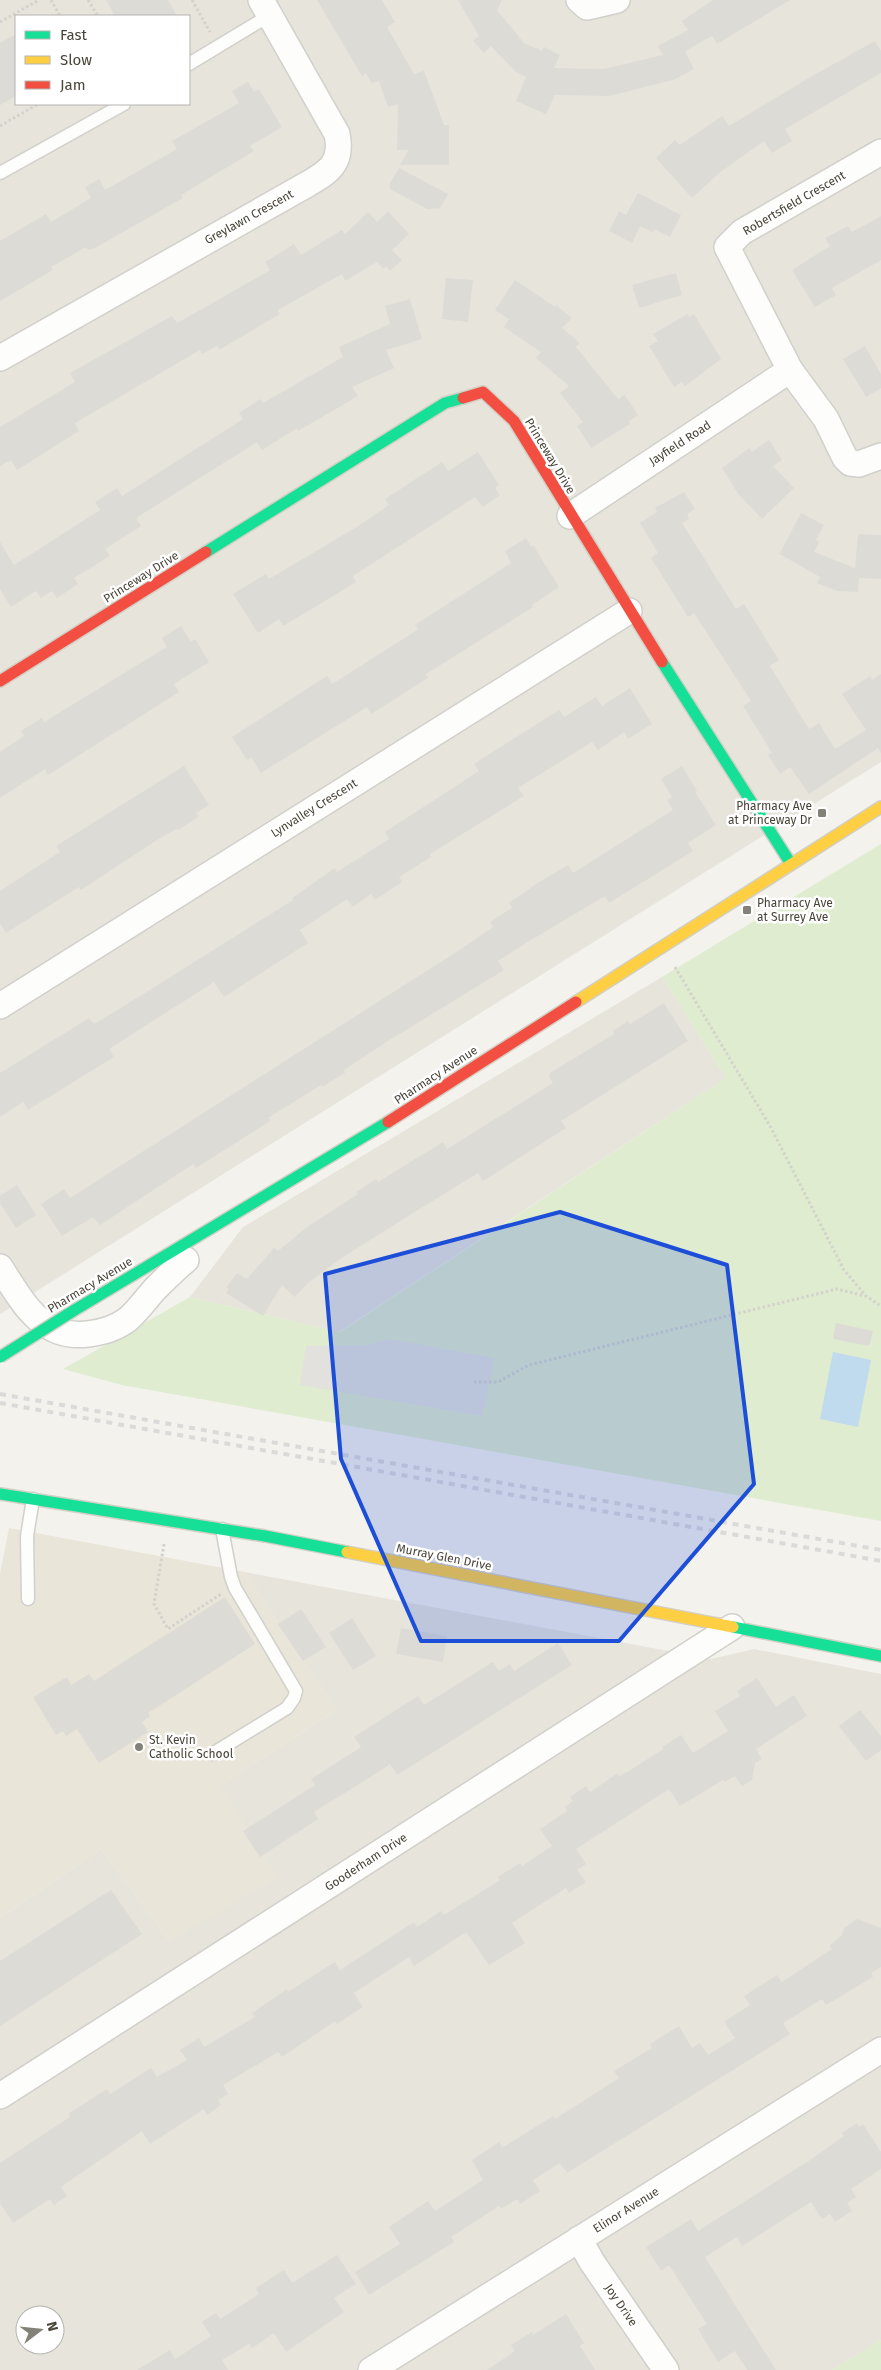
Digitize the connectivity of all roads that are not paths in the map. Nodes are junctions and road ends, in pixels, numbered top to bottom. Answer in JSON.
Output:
{"nodes":[{"id":1,"x":579,"y":0,"type":"edge"},
{"id":2,"x":617,"y":0,"type":"edge"},
{"id":3,"x":265,"y":8,"type":"edge"},
{"id":4,"x":190,"y":63,"type":"edge"},
{"id":5,"x":122,"y":105,"type":"edge"},
{"id":6,"x":881,"y":152,"type":"edge"},
{"id":7,"x":0,"y":173,"type":"edge"},
{"id":8,"x":0,"y":358,"type":"edge"},
{"id":9,"x":790,"y":370,"type":"junction"},
{"id":10,"x":881,"y":456,"type":"edge"},
{"id":11,"x":570,"y":516,"type":"junction"},
{"id":12,"x":629,"y":611,"type":"junction"},
{"id":13,"x":2,"y":675,"type":"edge"},
{"id":14,"x":881,"y":807,"type":"edge"},
{"id":15,"x":791,"y":864,"type":"junction"},
{"id":16,"x":0,"y":1006,"type":"edge"},
{"id":17,"x":186,"y":1260,"type":"dead end"},
{"id":18,"x":0,"y":1267,"type":"edge"},
{"id":19,"x":0,"y":1357,"type":"edge"},
{"id":20,"x":0,"y":1494,"type":"edge"},
{"id":21,"x":33,"y":1499,"type":"junction"},
{"id":22,"x":222,"y":1530,"type":"junction"},
{"id":23,"x":28,"y":1599,"type":"dead end"},
{"id":24,"x":732,"y":1628,"type":"junction"},
{"id":25,"x":881,"y":1656,"type":"edge"},
{"id":26,"x":212,"y":1754,"type":"dead end"},
{"id":27,"x":881,"y":2050,"type":"edge"},
{"id":28,"x":0,"y":2096,"type":"edge"},
{"id":29,"x":579,"y":2239,"type":"junction"},
{"id":30,"x":371,"y":2370,"type":"edge"},
{"id":31,"x":666,"y":2370,"type":"edge"}],
"edges":[{"from":1,"to":2,"type":"street"},
{"from":3,"to":4,"type":"lane"},
{"from":3,"to":8,"type":"street","name":"Greylawn Crescent"},
{"from":5,"to":7,"type":"lane"},
{"from":6,"to":9,"type":"street","name":"Robertsfield Crescent"},
{"from":9,"to":10,"type":"street"},
{"from":9,"to":11,"type":"street","name":"Jayfield Road"},
{"from":11,"to":12,"type":"street","name":"Princeway Drive"},
{"from":11,"to":13,"type":"street","name":"Princeway Drive"},
{"from":12,"to":15,"type":"street","name":"Princeway Drive"},
{"from":12,"to":16,"type":"street","name":"Lynvalley Crescent"},
{"from":14,"to":15,"type":"street","name":"Pharmacy Avenue"},
{"from":15,"to":19,"type":"street","name":"Pharmacy Avenue","bridge":true},
{"from":17,"to":18,"type":"street"},
{"from":20,"to":21,"type":"street","name":"Murray Glen Drive"},
{"from":21,"to":22,"type":"street","name":"Murray Glen Drive"},
{"from":21,"to":23,"type":"lane"},
{"from":22,"to":24,"type":"street","name":"Murray Glen Drive"},
{"from":22,"to":26,"type":"lane"},
{"from":24,"to":25,"type":"street","name":"Murray Glen Drive"},
{"from":24,"to":28,"type":"street","name":"Gooderham Drive"},
{"from":27,"to":29,"type":"street","name":"Elinor Avenue"},
{"from":29,"to":30,"type":"street","name":"Elinor Avenue"},
{"from":29,"to":31,"type":"street","name":"Joy Drive"}]}
